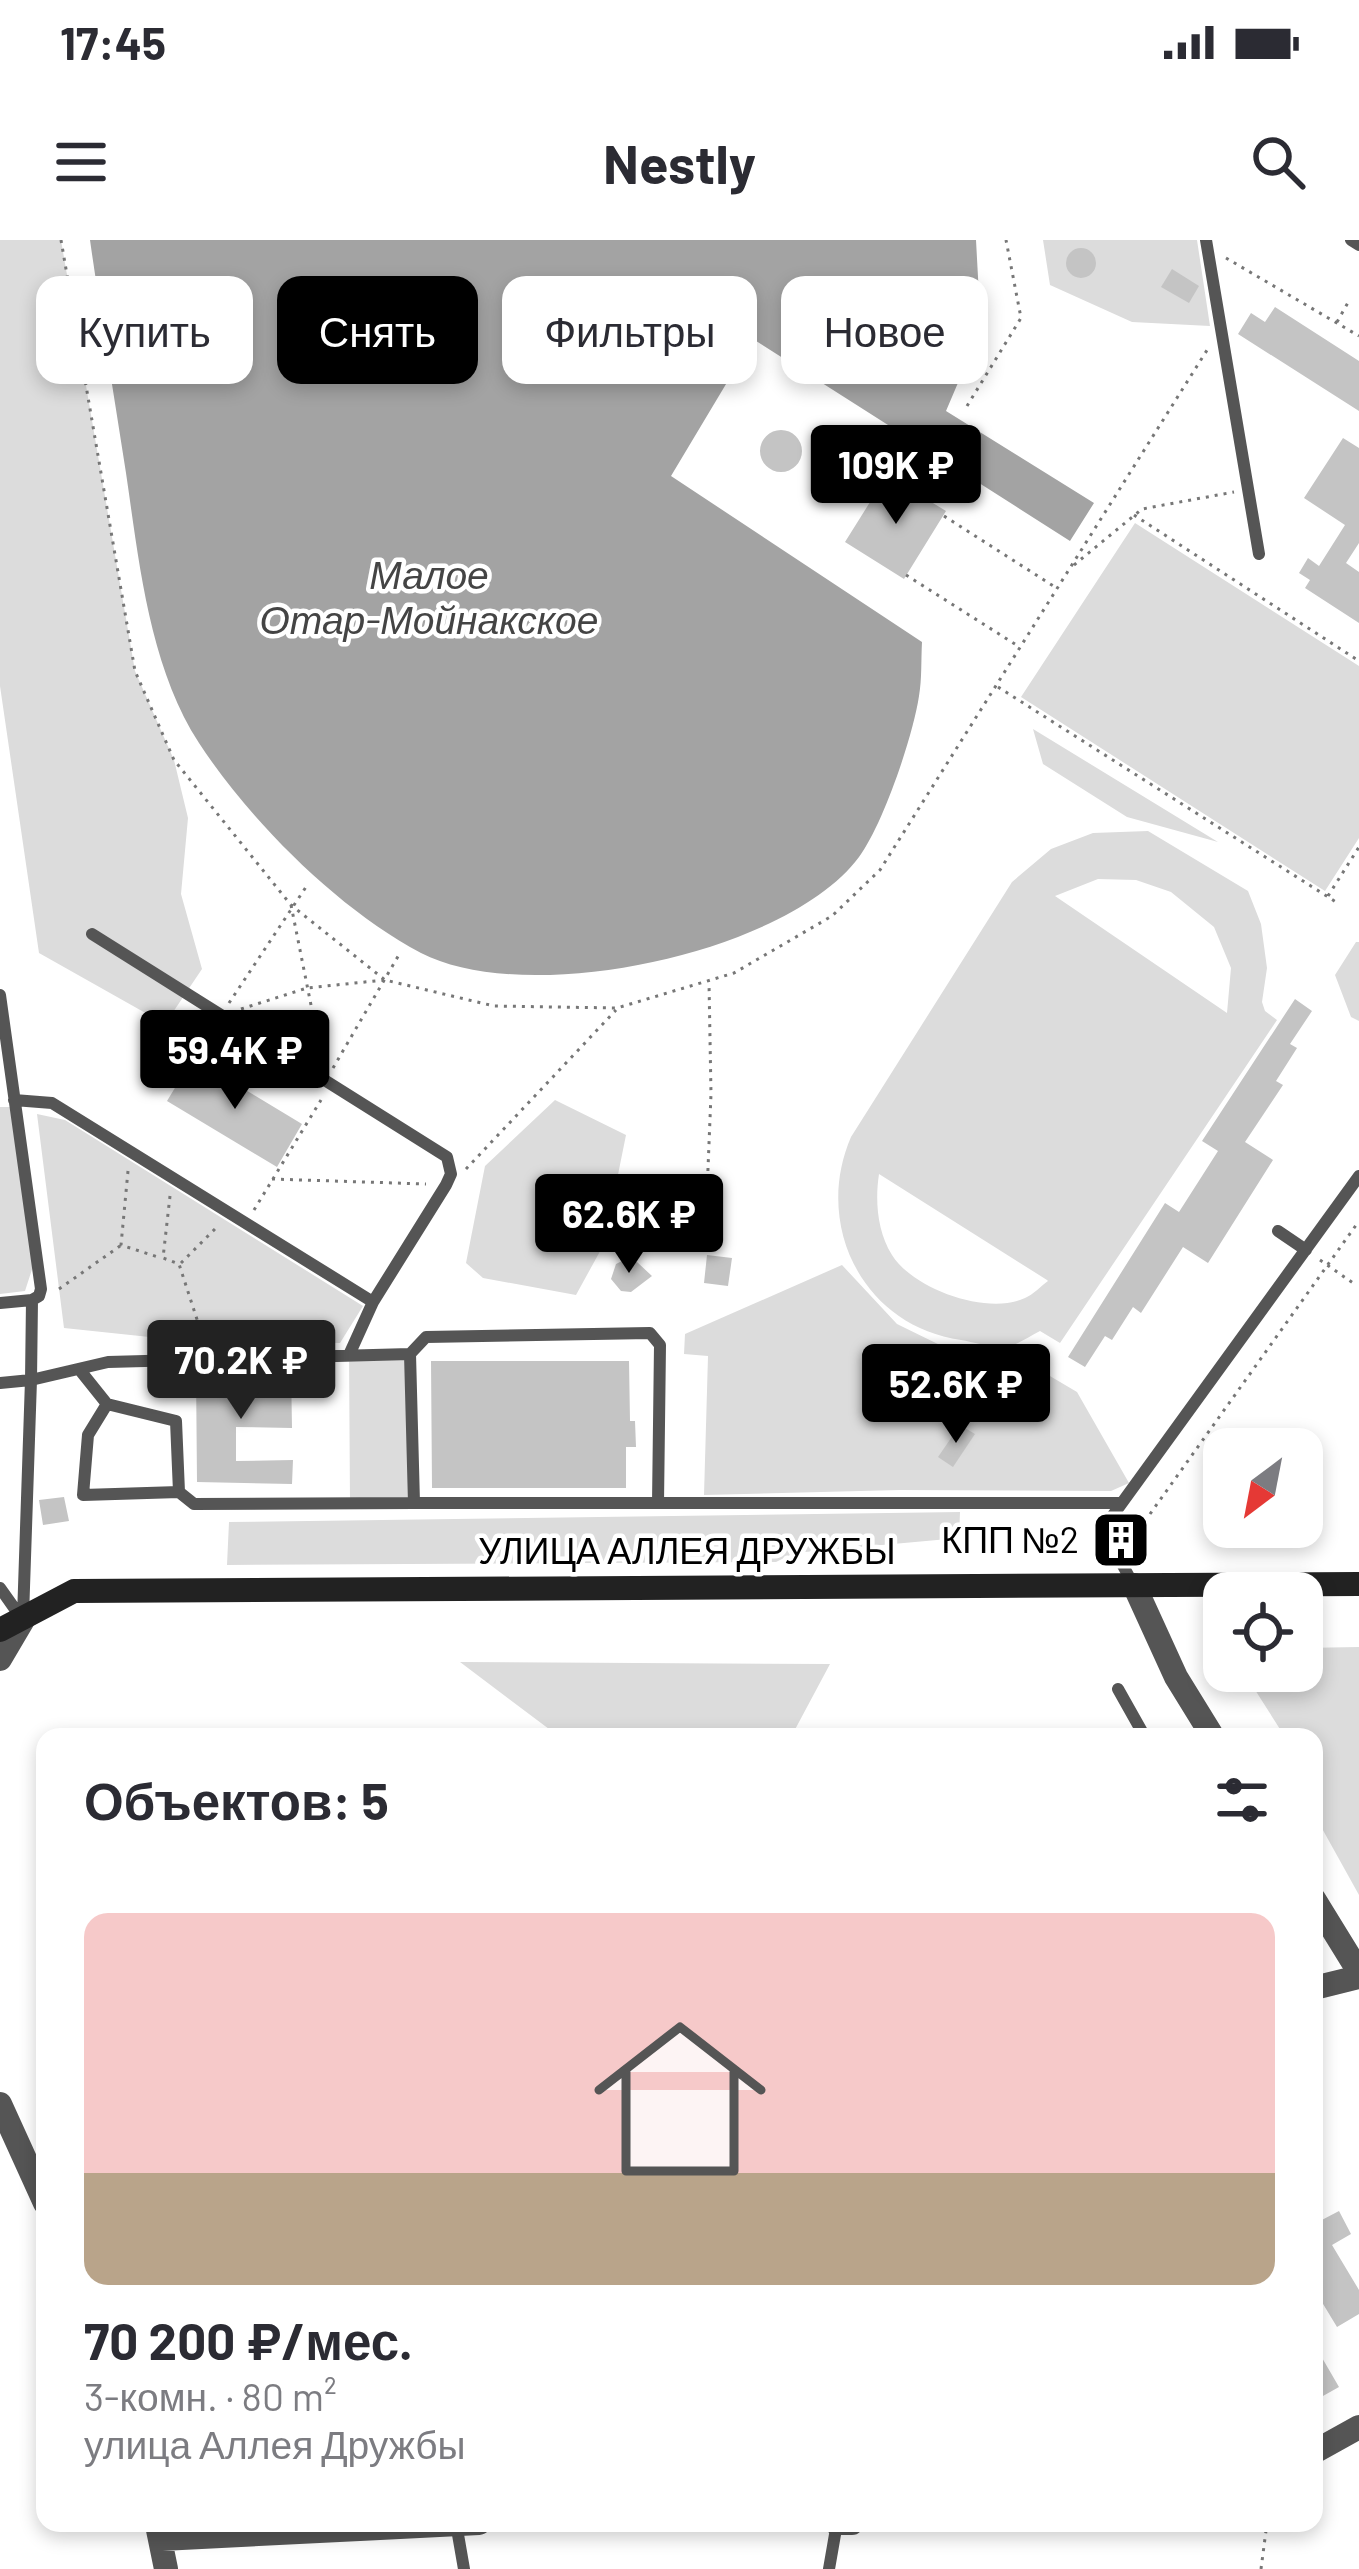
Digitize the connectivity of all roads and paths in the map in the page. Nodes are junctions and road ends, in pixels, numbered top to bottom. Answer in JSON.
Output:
{"nodes":[{"id":1,"x":61,"y":240,"type":"edge"},
{"id":2,"x":1006,"y":240,"type":"edge"},
{"id":3,"x":1351,"y":240,"type":"edge"},
{"id":4,"x":1207,"y":244,"type":"edge"},
{"id":5,"x":1359,"y":245,"type":"edge"},
{"id":6,"x":1350,"y":299,"type":"dead end"},
{"id":7,"x":1336,"y":323,"type":"junction"},
{"id":8,"x":1221,"y":327,"type":"junction"},
{"id":9,"x":1359,"y":336,"type":"edge"},
{"id":10,"x":967,"y":406,"type":"dead end"},
{"id":11,"x":1248,"y":489,"type":"junction"},
{"id":12,"x":1134,"y":515,"type":"junction"},
{"id":13,"x":944,"y":516,"type":"dead end"},
{"id":14,"x":1258,"y":554,"type":"dead end"},
{"id":15,"x":1069,"y":569,"type":"junction"},
{"id":16,"x":907,"y":575,"type":"dead end"},
{"id":17,"x":1057,"y":588,"type":"junction"},
{"id":18,"x":1020,"y":647,"type":"junction"},
{"id":19,"x":1359,"y":661,"type":"edge"},
{"id":20,"x":996,"y":686,"type":"junction"},
{"id":21,"x":1359,"y":847,"type":"edge"},
{"id":22,"x":308,"y":884,"type":"dead end"},
{"id":23,"x":1328,"y":897,"type":"junction"},
{"id":24,"x":1336,"y":902,"type":"dead end"},
{"id":25,"x":291,"y":904,"type":"junction"},
{"id":26,"x":92,"y":934,"type":"dead end"},
{"id":27,"x":400,"y":953,"type":"dead end"},
{"id":28,"x":386,"y":980,"type":"junction"},
{"id":29,"x":709,"y":981,"type":"junction"},
{"id":30,"x":307,"y":988,"type":"junction"},
{"id":31,"x":0,"y":995,"type":"edge"},
{"id":32,"x":617,"y":1008,"type":"junction"},
{"id":33,"x":221,"y":1014,"type":"junction"},
{"id":34,"x":328,"y":1081,"type":"junction"},
{"id":35,"x":14,"y":1100,"type":"junction"},
{"id":36,"x":130,"y":1151,"type":"junction"},
{"id":37,"x":172,"y":1176,"type":"junction"},
{"id":38,"x":1359,"y":1176,"type":"edge"},
{"id":39,"x":272,"y":1179,"type":"junction"},
{"id":40,"x":446,"y":1185,"type":"junction"},
{"id":41,"x":232,"y":1212,"type":"junction"},
{"id":42,"x":247,"y":1221,"type":"junction"},
{"id":43,"x":1359,"y":1221,"type":"edge"},
{"id":44,"x":1278,"y":1232,"type":"dead end"},
{"id":45,"x":705,"y":1244,"type":"dead end"},
{"id":46,"x":121,"y":1245,"type":"junction"},
{"id":47,"x":1306,"y":1250,"type":"junction"},
{"id":48,"x":163,"y":1258,"type":"junction"},
{"id":49,"x":179,"y":1264,"type":"junction"},
{"id":50,"x":1328,"y":1265,"type":"junction"},
{"id":51,"x":1353,"y":1283,"type":"dead end"},
{"id":52,"x":54,"y":1293,"type":"dead end"},
{"id":53,"x":32,"y":1300,"type":"junction"},
{"id":54,"x":373,"y":1302,"type":"junction"},
{"id":55,"x":0,"y":1303,"type":"edge"},
{"id":56,"x":410,"y":1354,"type":"junction"},
{"id":57,"x":349,"y":1355,"type":"junction"},
{"id":58,"x":210,"y":1360,"type":"junction"},
{"id":59,"x":79,"y":1369,"type":"junction"},
{"id":60,"x":31,"y":1380,"type":"junction"},
{"id":61,"x":0,"y":1383,"type":"edge"},
{"id":62,"x":107,"y":1404,"type":"junction"},
{"id":63,"x":179,"y":1492,"type":"junction"},
{"id":64,"x":414,"y":1503,"type":"junction"},
{"id":65,"x":1122,"y":1503,"type":"junction"},
{"id":66,"x":658,"y":1504,"type":"junction"},
{"id":67,"x":1150,"y":1514,"type":"dead end"},
{"id":68,"x":1359,"y":1584,"type":"edge"},
{"id":69,"x":1134,"y":1585,"type":"junction"},
{"id":70,"x":0,"y":1588,"type":"edge"},
{"id":71,"x":12,"y":1625,"type":"edge"},
{"id":72,"x":0,"y":1659,"type":"edge"},
{"id":73,"x":1118,"y":1689,"type":"dead end"},
{"id":74,"x":1140,"y":1728,"type":"edge"},
{"id":75,"x":1208,"y":1728,"type":"edge"},
{"id":76,"x":1323,"y":1914,"type":"edge"},
{"id":77,"x":1359,"y":1975,"type":"edge"},
{"id":78,"x":1323,"y":1985,"type":"edge"},
{"id":79,"x":0,"y":2104,"type":"edge"},
{"id":80,"x":36,"y":2183,"type":"edge"},
{"id":81,"x":1359,"y":2428,"type":"edge"},
{"id":82,"x":1323,"y":2447,"type":"edge"},
{"id":83,"x":159,"y":2532,"type":"edge"},
{"id":84,"x":458,"y":2532,"type":"edge"},
{"id":85,"x":835,"y":2532,"type":"edge"},
{"id":86,"x":1267,"y":2532,"type":"edge"},
{"id":87,"x":166,"y":2569,"type":"edge"},
{"id":88,"x":464,"y":2569,"type":"edge"},
{"id":89,"x":829,"y":2569,"type":"edge"},
{"id":90,"x":1261,"y":2569,"type":"edge"}],
"edges":[{"from":1,"to":25,"type":"path"},
{"from":2,"to":10,"type":"path"},
{"from":3,"to":5,"type":"lane"},
{"from":4,"to":7,"type":"path"},
{"from":4,"to":8,"type":"lane"},
{"from":6,"to":7,"type":"path"},
{"from":7,"to":9,"type":"path"},
{"from":8,"to":11,"type":"lane"},
{"from":8,"to":15,"type":"path"},
{"from":11,"to":12,"type":"path"},
{"from":11,"to":14,"type":"lane"},
{"from":12,"to":15,"type":"path"},
{"from":12,"to":19,"type":"path"},
{"from":13,"to":17,"type":"path"},
{"from":15,"to":17,"type":"path"},
{"from":16,"to":18,"type":"path"},
{"from":17,"to":18,"type":"path"},
{"from":18,"to":20,"type":"path"},
{"from":20,"to":23,"type":"path"},
{"from":20,"to":29,"type":"path"},
{"from":21,"to":23,"type":"path"},
{"from":22,"to":25,"type":"path"},
{"from":23,"to":24,"type":"path"},
{"from":25,"to":28,"type":"path"},
{"from":25,"to":30,"type":"path"},
{"from":25,"to":33,"type":"path"},
{"from":26,"to":33,"type":"lane"},
{"from":27,"to":28,"type":"path"},
{"from":28,"to":30,"type":"path"},
{"from":28,"to":32,"type":"path"},
{"from":28,"to":34,"type":"path"},
{"from":29,"to":32,"type":"path"},
{"from":29,"to":45,"type":"path"},
{"from":30,"to":33,"type":"path"},
{"from":30,"to":34,"type":"path"},
{"from":31,"to":35,"type":"lane"},
{"from":32,"to":40,"type":"path"},
{"from":33,"to":34,"type":"lane"},
{"from":34,"to":39,"type":"path"},
{"from":34,"to":40,"type":"lane"},
{"from":35,"to":36,"type":"lane"},
{"from":35,"to":53,"type":"lane"},
{"from":36,"to":37,"type":"lane"},
{"from":36,"to":46,"type":"path"},
{"from":37,"to":41,"type":"lane"},
{"from":37,"to":48,"type":"path"},
{"from":38,"to":47,"type":"lane"},
{"from":39,"to":40,"type":"path"},
{"from":39,"to":42,"type":"path"},
{"from":40,"to":54,"type":"lane"},
{"from":41,"to":42,"type":"lane"},
{"from":41,"to":49,"type":"path"},
{"from":42,"to":54,"type":"lane"},
{"from":43,"to":50,"type":"path"},
{"from":44,"to":47,"type":"lane"},
{"from":46,"to":48,"type":"path"},
{"from":46,"to":52,"type":"path"},
{"from":47,"to":50,"type":"path"},
{"from":47,"to":65,"type":"lane"},
{"from":48,"to":49,"type":"path"},
{"from":49,"to":58,"type":"path"},
{"from":50,"to":51,"type":"path"},
{"from":50,"to":67,"type":"path"},
{"from":53,"to":55,"type":"lane"},
{"from":53,"to":60,"type":"lane"},
{"from":54,"to":57,"type":"lane"},
{"from":56,"to":57,"type":"lane"},
{"from":56,"to":64,"type":"lane"},
{"from":56,"to":66,"type":"lane"},
{"from":57,"to":58,"type":"lane"},
{"from":58,"to":59,"type":"lane"},
{"from":59,"to":60,"type":"lane"},
{"from":59,"to":62,"type":"lane"},
{"from":60,"to":61,"type":"lane"},
{"from":60,"to":71,"type":"lane"},
{"from":62,"to":63,"type":"lane"},
{"from":62,"to":63,"type":"lane"},
{"from":63,"to":64,"type":"lane"},
{"from":64,"to":66,"type":"lane"},
{"from":65,"to":66,"type":"lane"},
{"from":65,"to":69,"type":"lane"},
{"from":68,"to":69,"type":"main road","name":"УЛИЦА АЛЛЕЯ ДРУЖБЫ"},
{"from":69,"to":71,"type":"main road","name":"УЛИЦА АЛЛЕЯ ДРУЖБЫ"},
{"from":69,"to":75,"type":"street"},
{"from":70,"to":71,"type":"lane"},
{"from":71,"to":72,"type":"street"},
{"from":73,"to":74,"type":"lane"},
{"from":76,"to":77,"type":"street"},
{"from":77,"to":78,"type":"street"},
{"from":79,"to":80,"type":"street"},
{"from":81,"to":82,"type":"street"},
{"from":83,"to":87,"type":"street"},
{"from":84,"to":88,"type":"lane"},
{"from":85,"to":89,"type":"lane"},
{"from":86,"to":90,"type":"path"}]}
